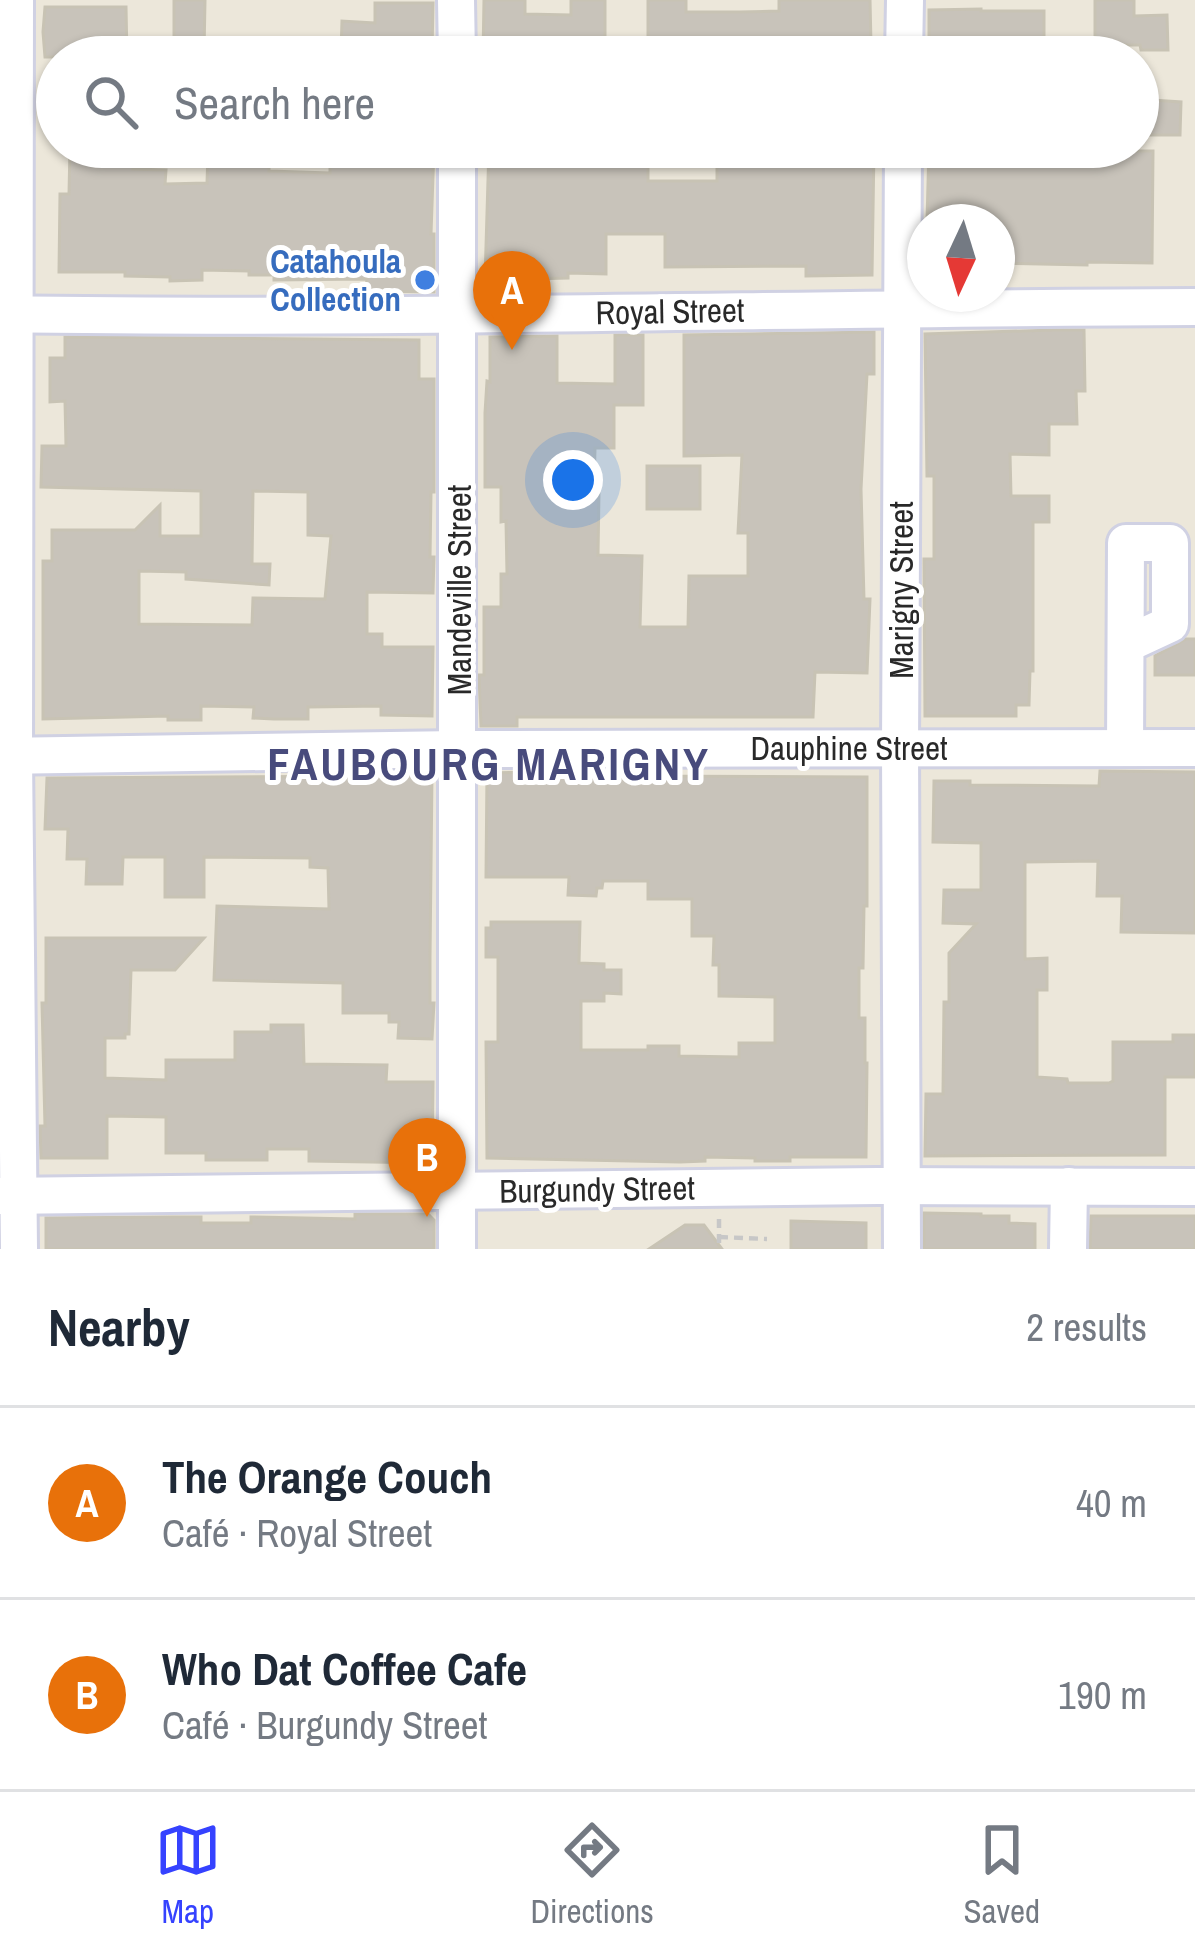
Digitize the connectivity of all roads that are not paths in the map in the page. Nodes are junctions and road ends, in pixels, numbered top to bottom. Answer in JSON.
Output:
{"nodes":[{"id":1,"x":15,"y":0,"type":"edge"},
{"id":2,"x":456,"y":0,"type":"edge"},
{"id":3,"x":904,"y":0,"type":"edge"},
{"id":4,"x":457,"y":36,"type":"edge"},
{"id":5,"x":904,"y":36,"type":"edge"},
{"id":6,"x":457,"y":168,"type":"edge"},
{"id":7,"x":904,"y":168,"type":"edge"},
{"id":8,"x":1195,"y":307,"type":"edge"},
{"id":9,"x":902,"y":308,"type":"junction"},
{"id":10,"x":8,"y":314,"type":"edge"},
{"id":11,"x":459,"y":314,"type":"junction"},
{"id":12,"x":1126,"y":543,"type":"dead end"},
{"id":13,"x":900,"y":748,"type":"junction"},
{"id":14,"x":1125,"y":748,"type":"junction"},
{"id":15,"x":1195,"y":748,"type":"edge"},
{"id":16,"x":459,"y":749,"type":"junction"},
{"id":17,"x":7,"y":756,"type":"edge"},
{"id":18,"x":902,"y":1186,"type":"junction"},
{"id":19,"x":1069,"y":1186,"type":"junction"},
{"id":20,"x":1195,"y":1187,"type":"edge"},
{"id":21,"x":457,"y":1190,"type":"junction"},
{"id":22,"x":10,"y":1196,"type":"edge"},
{"id":23,"x":19,"y":1249,"type":"edge"},
{"id":24,"x":457,"y":1249,"type":"edge"},
{"id":25,"x":902,"y":1249,"type":"edge"},
{"id":26,"x":1068,"y":1249,"type":"edge"}],
"edges":[{"from":1,"to":10,"type":"street"},
{"from":2,"to":4,"type":"street"},
{"from":3,"to":5,"type":"street"},
{"from":6,"to":11,"type":"street","name":"Mandeville Street"},
{"from":7,"to":9,"type":"street","name":"Marigny Street"},
{"from":8,"to":9,"type":"street","name":"Royal Street"},
{"from":9,"to":11,"type":"street","name":"Royal Street"},
{"from":9,"to":13,"type":"street","name":"Marigny Street"},
{"from":10,"to":11,"type":"street","name":"Royal Street"},
{"from":10,"to":17,"type":"street"},
{"from":11,"to":16,"type":"street","name":"Mandeville Street"},
{"from":12,"to":14,"type":"street"},
{"from":13,"to":14,"type":"street","name":"Dauphine Street"},
{"from":13,"to":16,"type":"street","name":"Dauphine Street"},
{"from":13,"to":18,"type":"street","name":"Marigny Street"},
{"from":14,"to":15,"type":"street","name":"Dauphine Street"},
{"from":16,"to":17,"type":"street","name":"Dauphine Street"},
{"from":16,"to":21,"type":"street","name":"Mandeville Street"},
{"from":17,"to":22,"type":"street"},
{"from":18,"to":19,"type":"street","name":"Burgundy Street"},
{"from":18,"to":21,"type":"street","name":"Burgundy Street"},
{"from":18,"to":25,"type":"street","name":"Marigny Street"},
{"from":19,"to":20,"type":"street","name":"Burgundy Street"},
{"from":19,"to":26,"type":"street"},
{"from":21,"to":22,"type":"street","name":"Burgundy Street"},
{"from":21,"to":24,"type":"street","name":"Mandeville Street"},
{"from":22,"to":23,"type":"street"}]}
